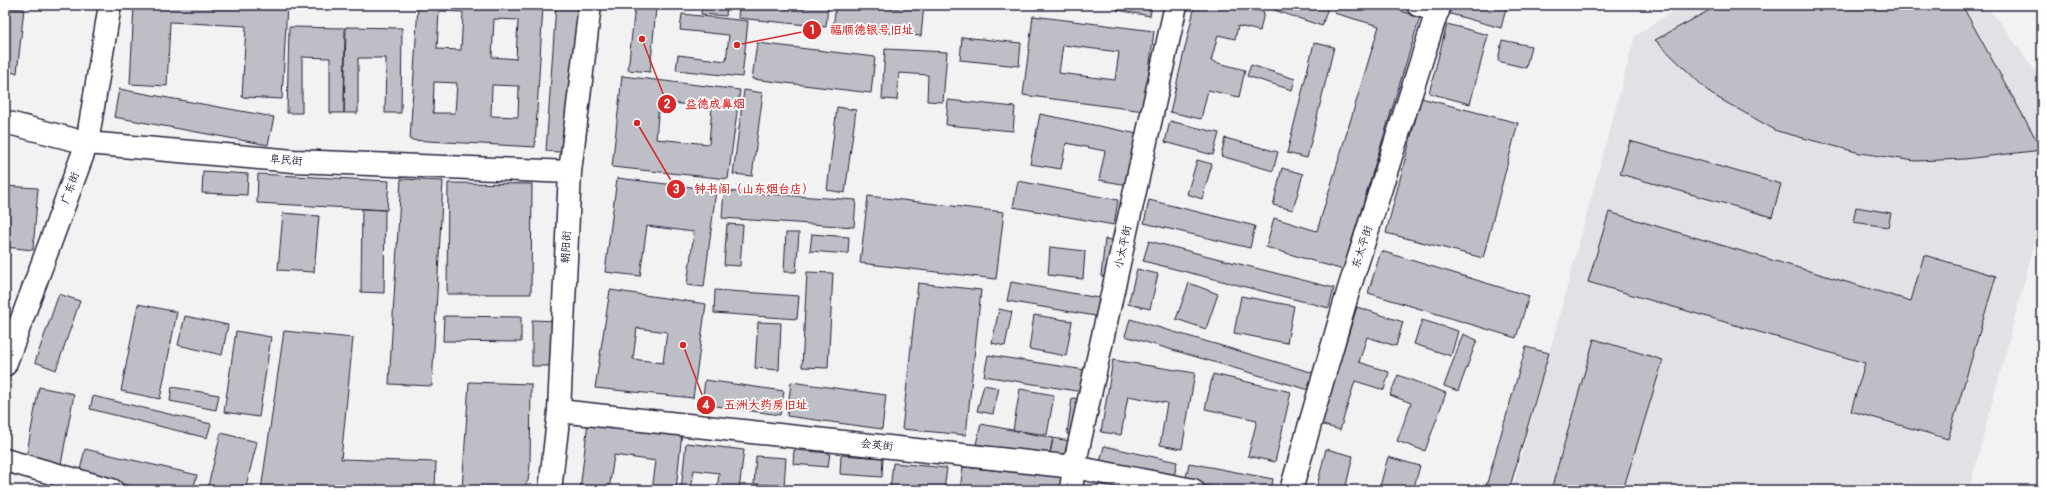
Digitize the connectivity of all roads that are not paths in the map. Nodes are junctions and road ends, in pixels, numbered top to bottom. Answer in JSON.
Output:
{"nodes":[{"id":1,"x":110,"y":5,"type":"edge"},
{"id":2,"x":590,"y":5,"type":"edge"},
{"id":3,"x":1176,"y":5,"type":"edge"},
{"id":4,"x":1432,"y":7,"type":"edge"},
{"id":5,"x":5,"y":122,"type":"edge"},
{"id":6,"x":87,"y":143,"type":"junction"},
{"id":7,"x":570,"y":172,"type":"junction"},
{"id":8,"x":5,"y":365,"type":"edge"},
{"id":9,"x":559,"y":412,"type":"junction"},
{"id":10,"x":5,"y":460,"type":"edge"},
{"id":11,"x":1074,"y":467,"type":"junction"},
{"id":12,"x":112,"y":490,"type":"edge"},
{"id":13,"x":550,"y":490,"type":"edge"},
{"id":14,"x":1071,"y":490,"type":"edge"},
{"id":15,"x":1193,"y":490,"type":"edge"},
{"id":16,"x":1291,"y":490,"type":"edge"}],
"edges":[{"from":1,"to":6,"type":"street","name":"广东街"},
{"from":2,"to":7,"type":"street","name":"朝阳街"},
{"from":3,"to":11,"type":"street","name":"小太平街"},
{"from":4,"to":16,"type":"street","name":"东太平街"},
{"from":5,"to":6,"type":"street","name":"阜民街"},
{"from":6,"to":7,"type":"street","name":"阜民街"},
{"from":6,"to":8,"type":"street","name":"广东街"},
{"from":7,"to":9,"type":"street","name":"朝阳街"},
{"from":9,"to":11,"type":"street","name":"会英街"},
{"from":9,"to":13,"type":"street","name":"朝阳街"},
{"from":10,"to":12,"type":"street"},
{"from":11,"to":14,"type":"street","name":"小太平街"},
{"from":11,"to":15,"type":"street","name":"会英街"}]}
